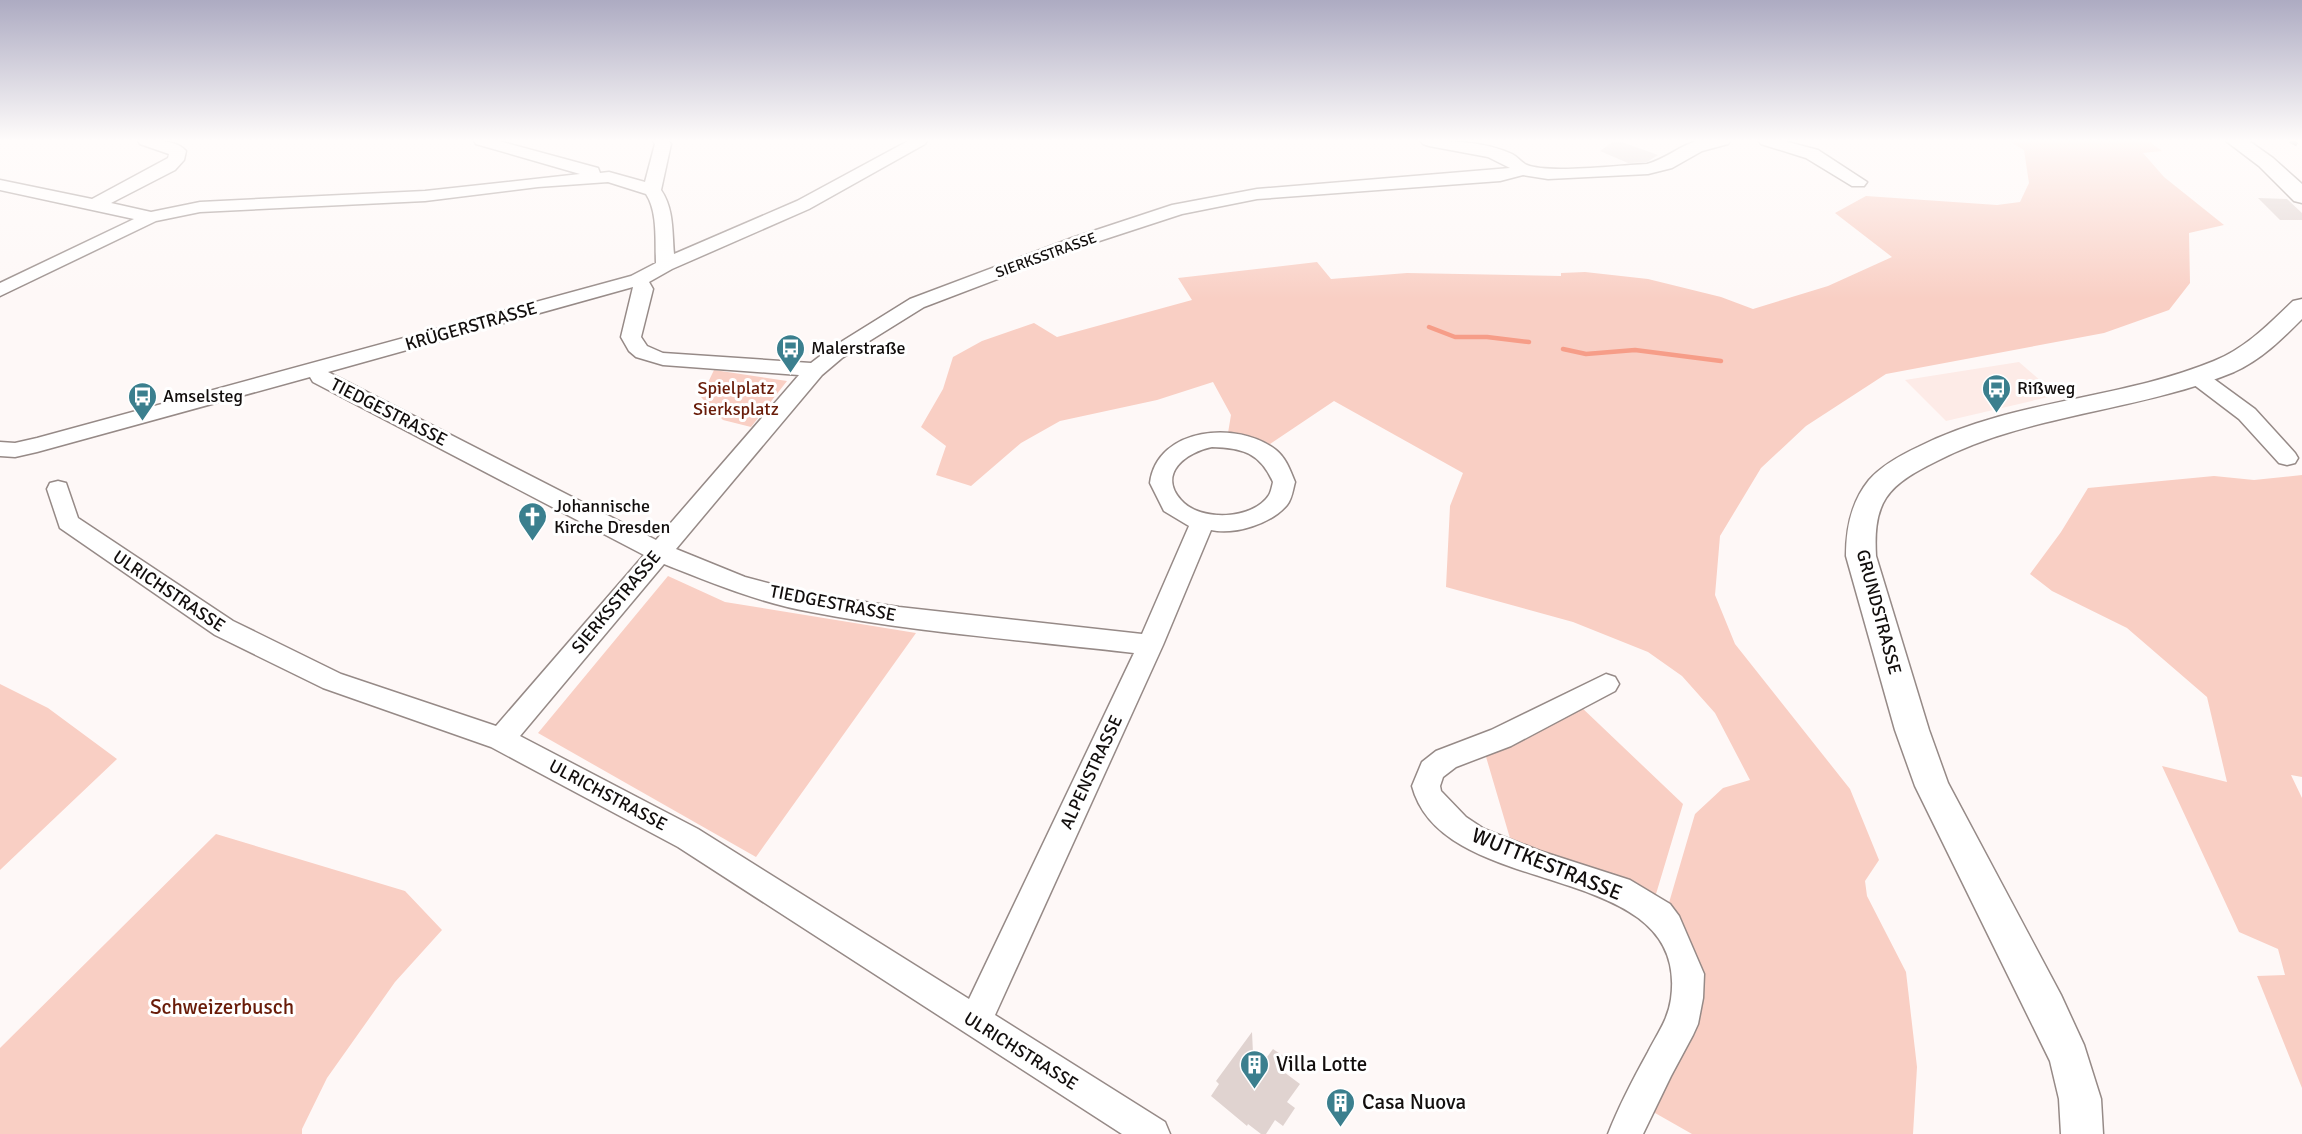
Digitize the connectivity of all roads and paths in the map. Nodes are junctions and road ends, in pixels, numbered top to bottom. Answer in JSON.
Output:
{"nodes":[{"id":1,"x":44,"y":194,"type":"edge"},
{"id":2,"x":115,"y":194,"type":"edge"},
{"id":3,"x":442,"y":194,"type":"edge"},
{"id":4,"x":655,"y":194,"type":"edge"},
{"id":5,"x":822,"y":194,"type":"edge"},
{"id":6,"x":1263,"y":194,"type":"edge"},
{"id":7,"x":94,"y":205,"type":"junction"},
{"id":8,"x":151,"y":217,"type":"junction"},
{"id":9,"x":665,"y":264,"type":"junction"},
{"id":10,"x":638,"y":280,"type":"junction"},
{"id":11,"x":0,"y":290,"type":"edge"},
{"id":12,"x":2302,"y":306,"type":"edge"},
{"id":13,"x":317,"y":369,"type":"junction"},
{"id":14,"x":2196,"y":376,"type":"junction"},
{"id":15,"x":809,"y":377,"type":"junction"},
{"id":16,"x":0,"y":449,"type":"edge"},
{"id":17,"x":2287,"y":458,"type":"dead end"},
{"id":18,"x":58,"y":489,"type":"dead end"},
{"id":19,"x":1203,"y":521,"type":"junction"},
{"id":20,"x":659,"y":552,"type":"junction"},
{"id":21,"x":1150,"y":645,"type":"junction"},
{"id":22,"x":1606,"y":684,"type":"dead end"},
{"id":23,"x":501,"y":739,"type":"junction"},
{"id":24,"x":975,"y":1022,"type":"junction"},
{"id":25,"x":1153,"y":1134,"type":"edge"},
{"id":26,"x":1625,"y":1134,"type":"edge"},
{"id":27,"x":2082,"y":1134,"type":"edge"}],
"edges":[{"from":1,"to":7,"type":"street"},
{"from":2,"to":7,"type":"street"},
{"from":3,"to":8,"type":"street"},
{"from":4,"to":9,"type":"street"},
{"from":5,"to":9,"type":"street","name":"KRÜGERSTRASSE"},
{"from":6,"to":15,"type":"street","name":"SIERKSSTRASSE"},
{"from":7,"to":8,"type":"street"},
{"from":8,"to":11,"type":"street"},
{"from":9,"to":10,"type":"street","name":"KRÜGERSTRASSE"},
{"from":10,"to":13,"type":"street","name":"KRÜGERSTRASSE"},
{"from":10,"to":15,"type":"street"},
{"from":12,"to":14,"type":"main road","name":"GRUNDSTRASSE"},
{"from":13,"to":16,"type":"street","name":"KRÜGERSTRASSE"},
{"from":13,"to":20,"type":"street","name":"TIEDGESTRASSE"},
{"from":14,"to":17,"type":"street"},
{"from":14,"to":27,"type":"main road","name":"GRUNDSTRASSE"},
{"from":15,"to":20,"type":"street","name":"SIERKSSTRASSE"},
{"from":18,"to":23,"type":"street","name":"ULRICHSTRASSE"},
{"from":19,"to":19,"type":"street"},
{"from":19,"to":21,"type":"street","name":"ALPENSTRASSE"},
{"from":20,"to":21,"type":"street","name":"TIEDGESTRASSE"},
{"from":20,"to":23,"type":"street","name":"SIERKSSTRASSE"},
{"from":21,"to":24,"type":"street","name":"ALPENSTRASSE"},
{"from":22,"to":26,"type":"street","name":"WUTTKESTRASSE"},
{"from":23,"to":24,"type":"street","name":"ULRICHSTRASSE"},
{"from":24,"to":25,"type":"street","name":"ULRICHSTRASSE"}]}
